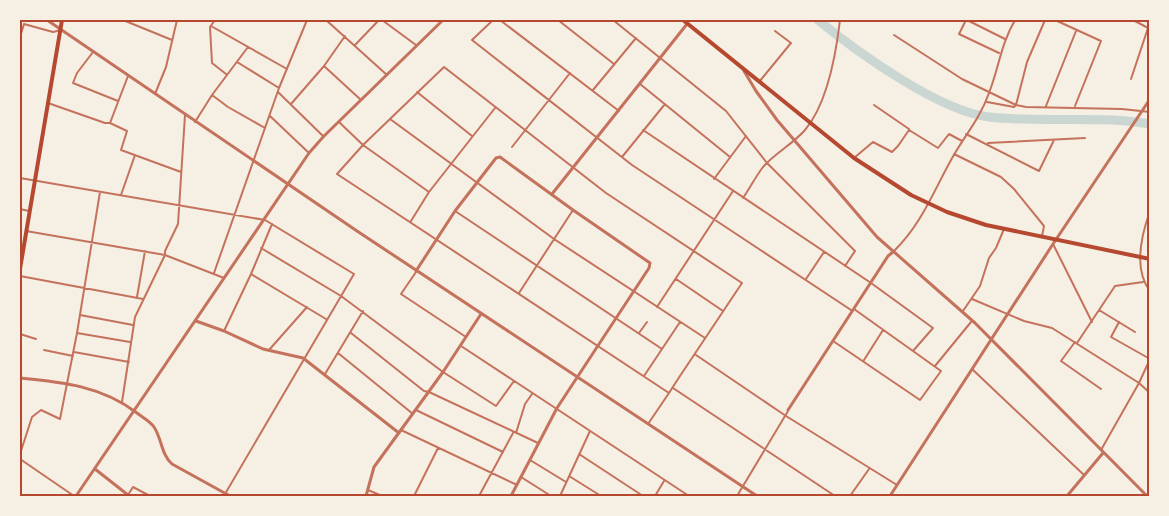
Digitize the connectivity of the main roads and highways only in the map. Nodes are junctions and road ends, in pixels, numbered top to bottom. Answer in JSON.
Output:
{"nodes":[{"id":1,"x":62,"y":20,"type":"edge"},
{"id":2,"x":683,"y":20,"type":"edge"},
{"id":3,"x":690,"y":22,"type":"edge"},
{"id":4,"x":1149,"y":259,"type":"edge"},
{"id":5,"x":20,"y":269,"type":"edge"}],
"edges":[{"from":1,"to":5,"type":"main road"},
{"from":2,"to":3,"type":"main road"},
{"from":3,"to":4,"type":"main road"}]}
